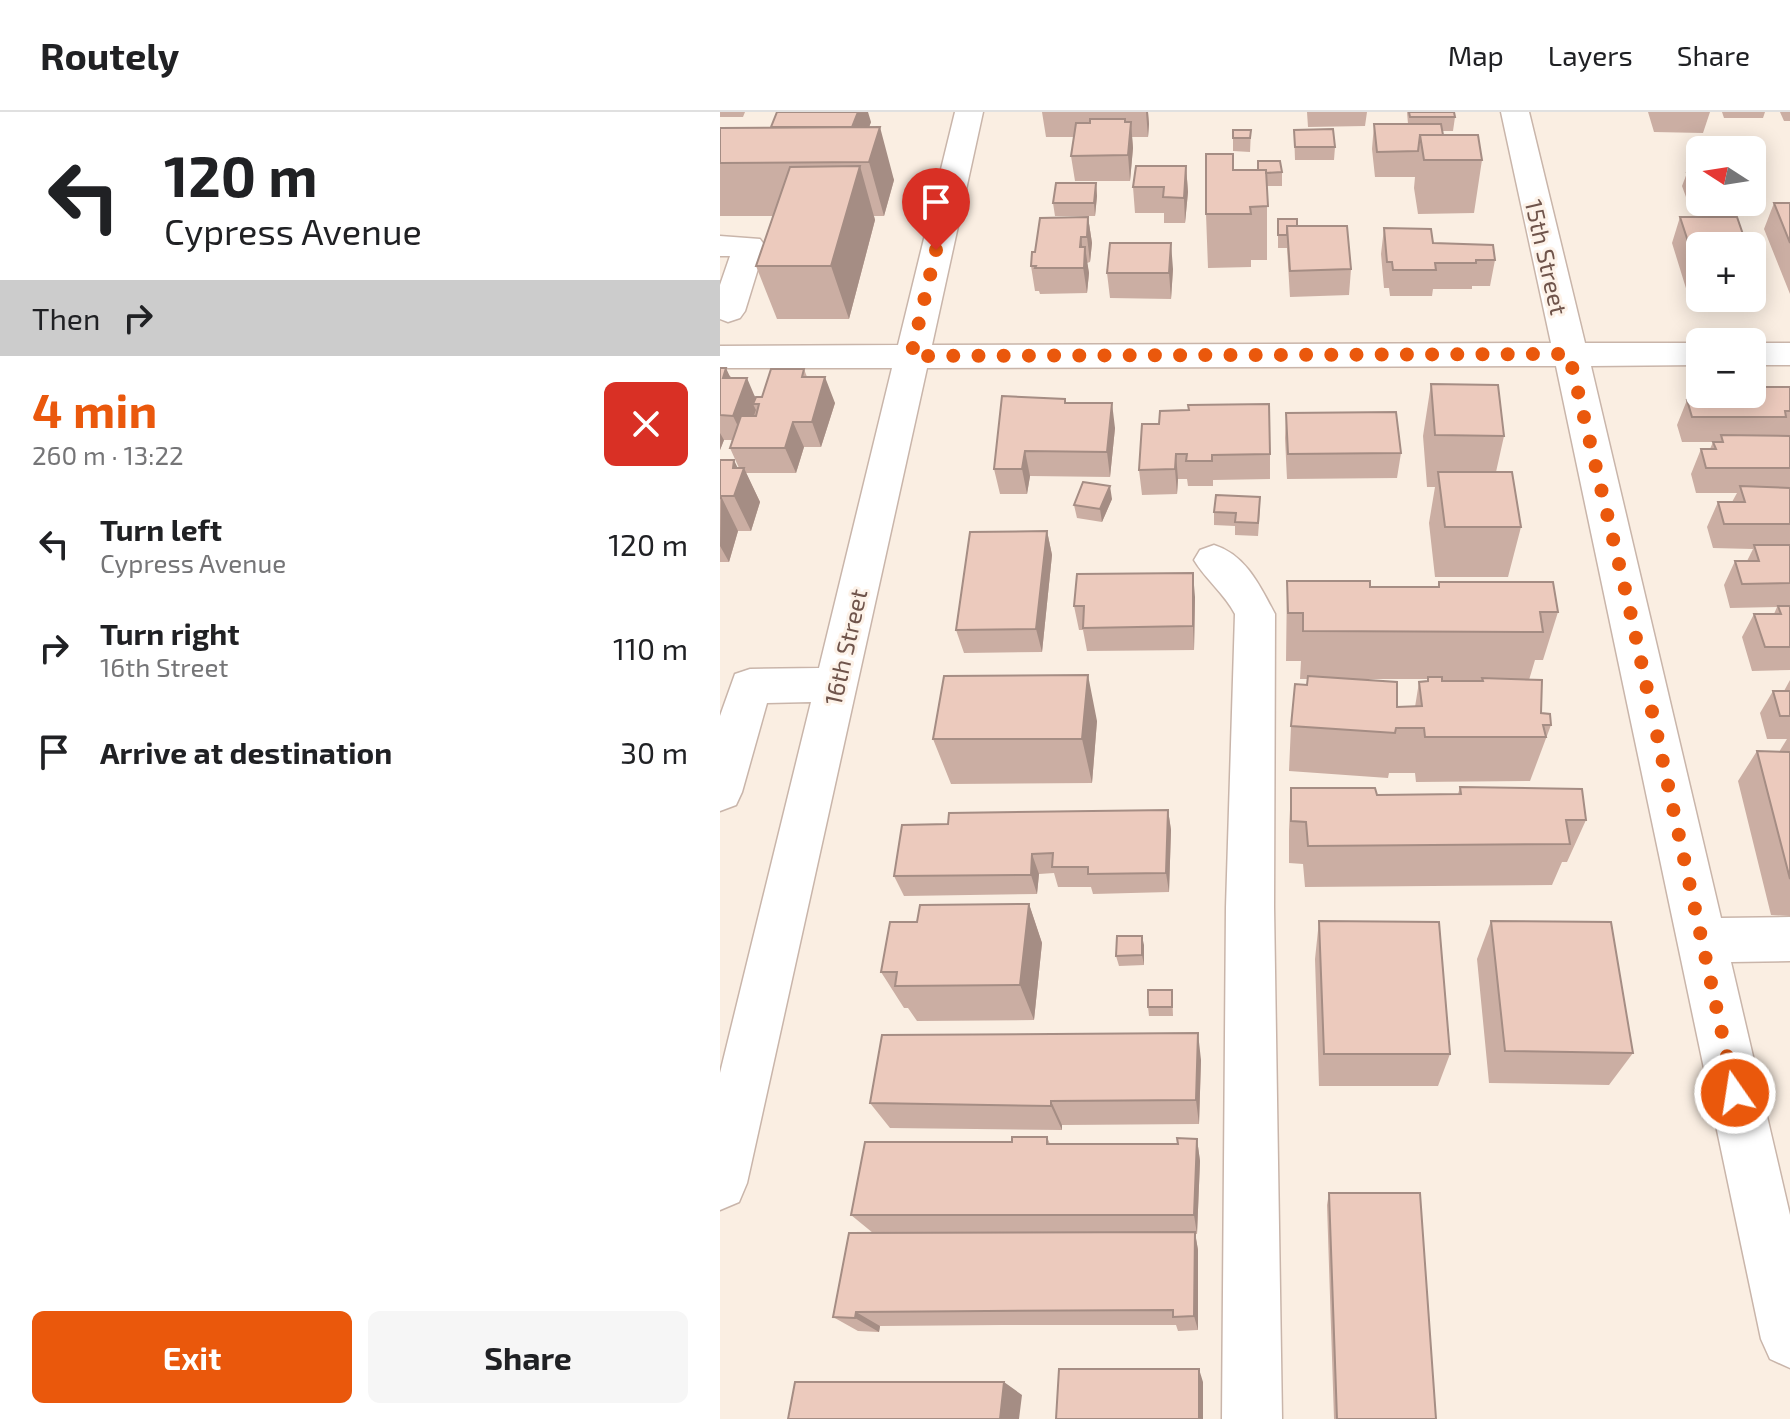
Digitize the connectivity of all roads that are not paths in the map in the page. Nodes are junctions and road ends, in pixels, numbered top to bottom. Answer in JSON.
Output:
{"nodes":[{"id":1,"x":969,"y":112,"type":"edge"},
{"id":2,"x":1515,"y":112,"type":"edge"},
{"id":3,"x":720,"y":246,"type":"edge"},
{"id":4,"x":728,"y":311,"type":"dead end"},
{"id":5,"x":1569,"y":354,"type":"junction"},
{"id":6,"x":1686,"y":354,"type":"edge"},
{"id":7,"x":1766,"y":354,"type":"edge"},
{"id":8,"x":1790,"y":354,"type":"edge"},
{"id":9,"x":911,"y":356,"type":"junction"},
{"id":10,"x":720,"y":357,"type":"edge"},
{"id":11,"x":1214,"y":560,"type":"dead end"},
{"id":12,"x":836,"y":685,"type":"junction"},
{"id":13,"x":720,"y":792,"type":"edge"},
{"id":14,"x":1790,"y":939,"type":"edge"},
{"id":15,"x":1700,"y":940,"type":"junction"},
{"id":16,"x":732,"y":1081,"type":"edge"},
{"id":17,"x":720,"y":1183,"type":"edge"},
{"id":18,"x":1790,"y":1339,"type":"edge"},
{"id":19,"x":1252,"y":1419,"type":"edge"}],
"edges":[{"from":1,"to":9,"type":"street","name":"16th Street"},
{"from":2,"to":5,"type":"street","name":"15th Street"},
{"from":3,"to":4,"type":"street"},
{"from":5,"to":6,"type":"street"},
{"from":5,"to":9,"type":"street"},
{"from":5,"to":15,"type":"street","name":"15th Street"},
{"from":7,"to":8,"type":"street"},
{"from":9,"to":10,"type":"street"},
{"from":9,"to":12,"type":"street","name":"16th Street"},
{"from":11,"to":19,"type":"street"},
{"from":12,"to":13,"type":"street"},
{"from":12,"to":16,"type":"street","name":"16th Street"},
{"from":14,"to":15,"type":"street"},
{"from":15,"to":18,"type":"street","name":"15th Street"},
{"from":16,"to":17,"type":"street","name":"16th Street"}]}
